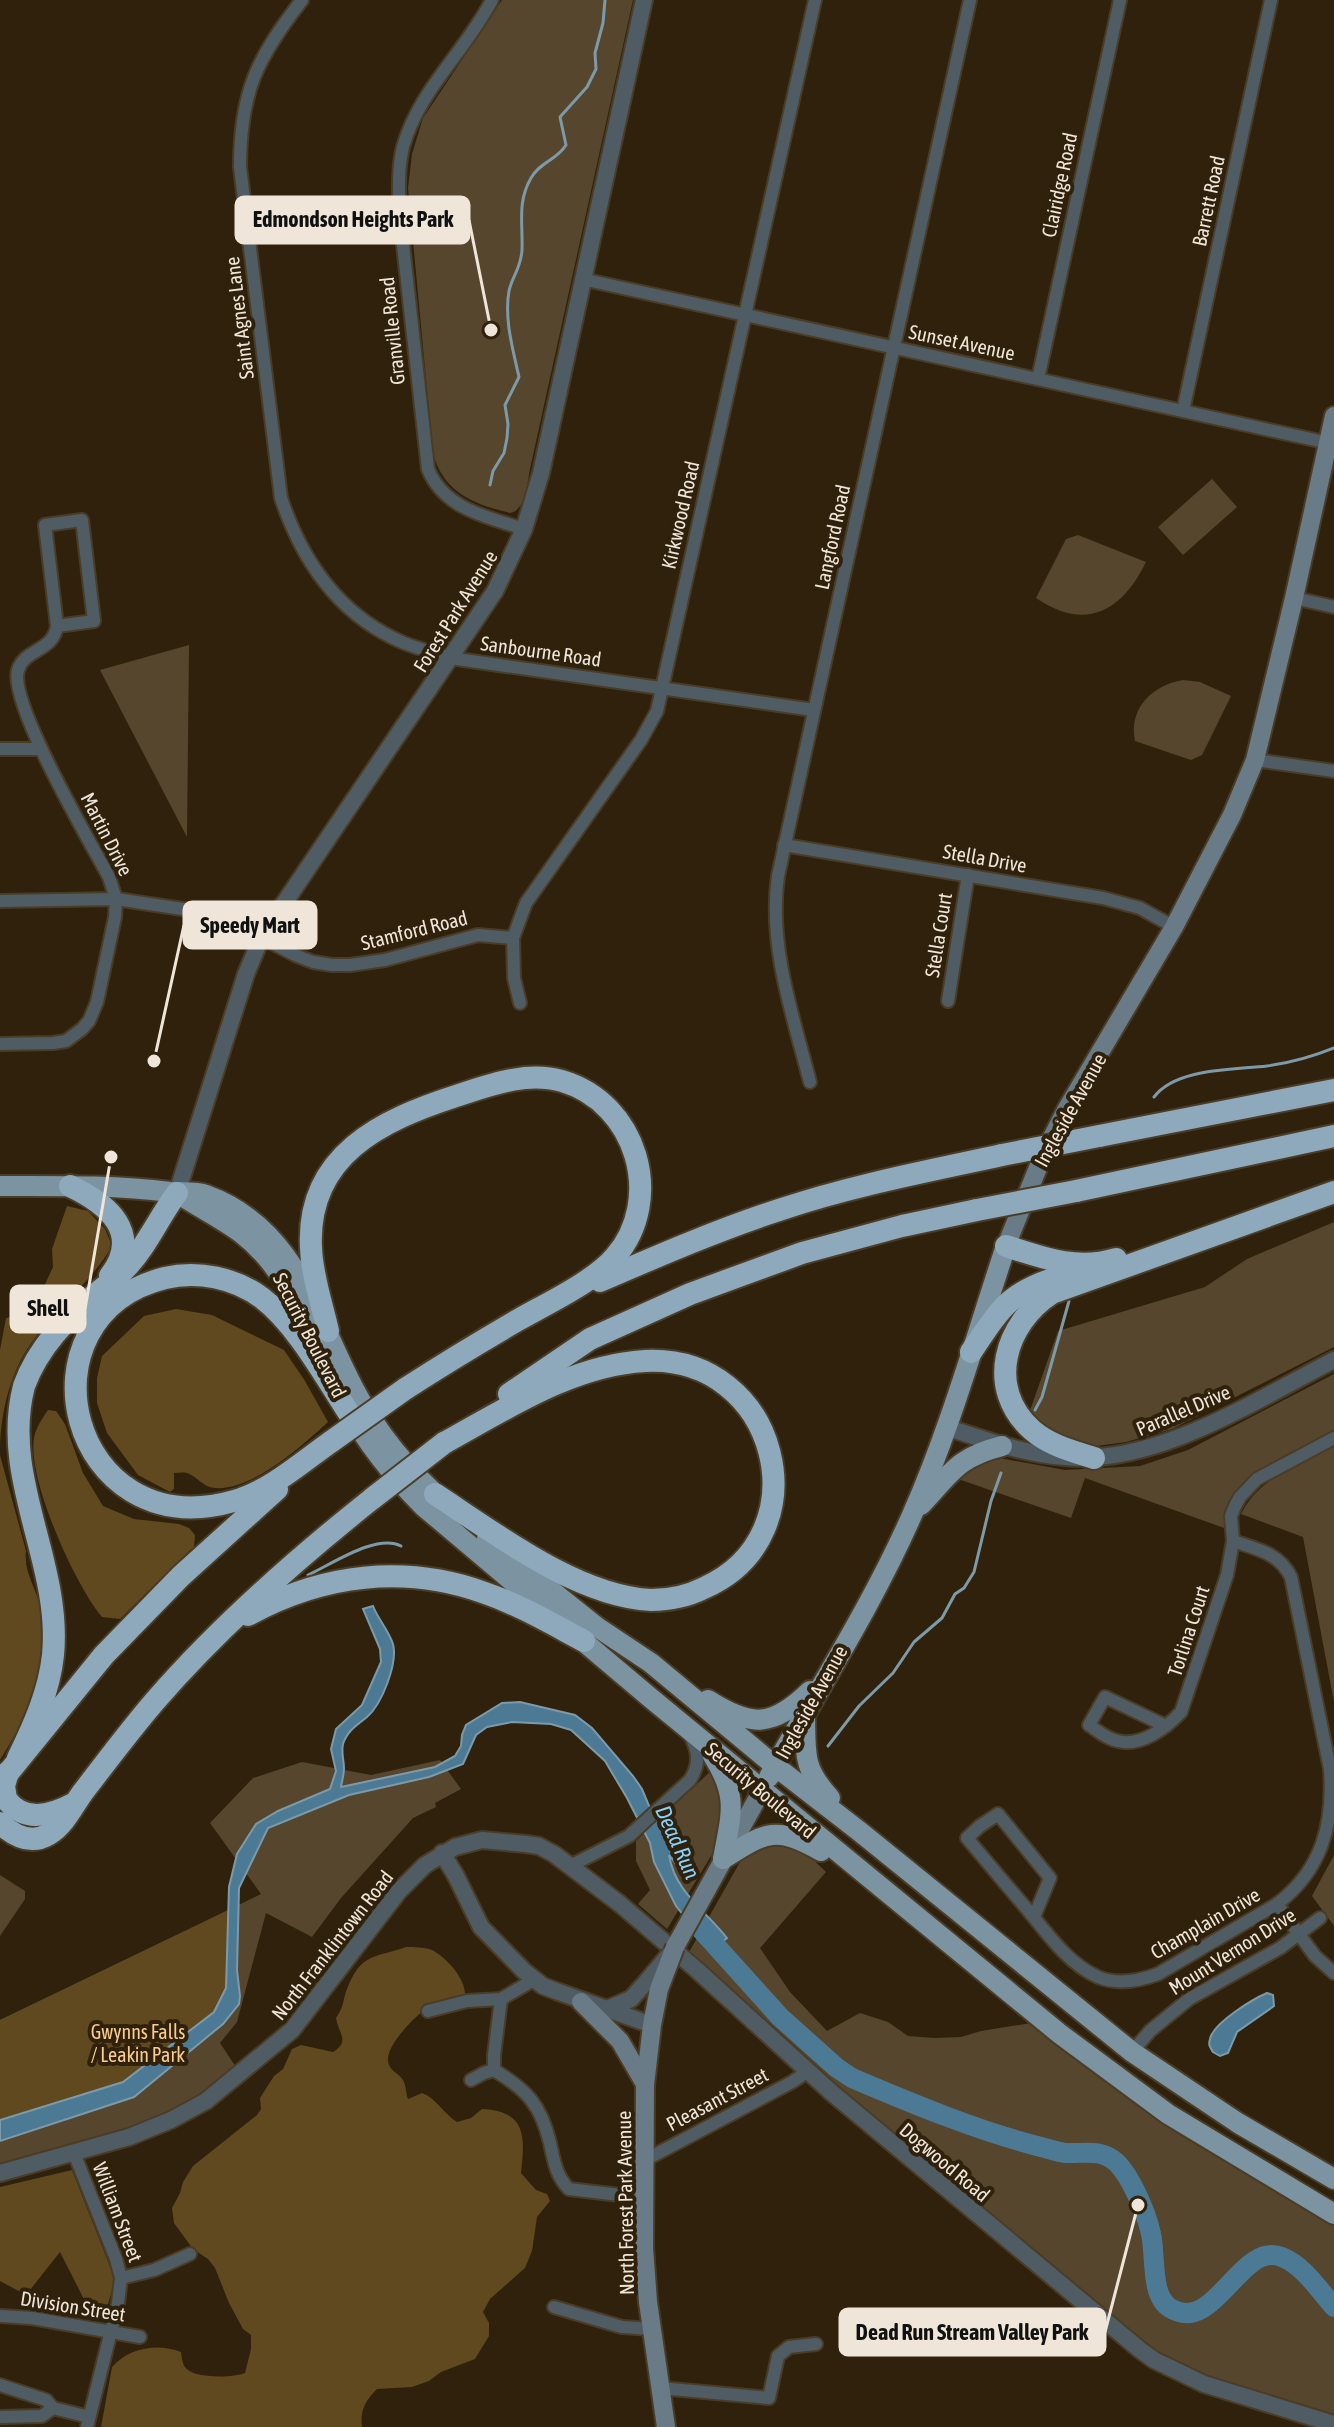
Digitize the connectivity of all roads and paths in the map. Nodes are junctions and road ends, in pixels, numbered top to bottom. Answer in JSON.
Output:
{"nodes":[{"id":1,"x":302,"y":0,"type":"edge"},
{"id":2,"x":492,"y":0,"type":"edge"},
{"id":3,"x":644,"y":0,"type":"edge"},
{"id":4,"x":815,"y":0,"type":"edge"},
{"id":5,"x":970,"y":0,"type":"edge"},
{"id":6,"x":1120,"y":0,"type":"edge"},
{"id":7,"x":1271,"y":0,"type":"edge"},
{"id":8,"x":582,"y":279,"type":"junction"},
{"id":9,"x":745,"y":315,"type":"junction"},
{"id":10,"x":893,"y":348,"type":"junction"},
{"id":11,"x":1038,"y":379,"type":"junction"},
{"id":12,"x":1183,"y":411,"type":"junction"},
{"id":13,"x":1334,"y":416,"type":"edge"},
{"id":14,"x":1331,"y":444,"type":"edge"},
{"id":15,"x":524,"y":529,"type":"junction"},
{"id":16,"x":301,"y":549,"type":"joint"},
{"id":17,"x":1294,"y":598,"type":"junction"},
{"id":18,"x":1334,"y":607,"type":"edge"},
{"id":19,"x":57,"y":626,"type":"junction"},
{"id":20,"x":450,"y":658,"type":"junction"},
{"id":21,"x":662,"y":689,"type":"junction"},
{"id":22,"x":814,"y":710,"type":"junction"},
{"id":23,"x":0,"y":749,"type":"edge"},
{"id":24,"x":40,"y":749,"type":"junction"},
{"id":25,"x":1255,"y":760,"type":"junction"},
{"id":26,"x":1334,"y":771,"type":"edge"},
{"id":27,"x":784,"y":845,"type":"junction"},
{"id":28,"x":968,"y":875,"type":"junction"},
{"id":29,"x":116,"y":899,"type":"junction"},
{"id":30,"x":0,"y":901,"type":"edge"},
{"id":31,"x":1174,"y":927,"type":"junction"},
{"id":32,"x":262,"y":936,"type":"junction"},
{"id":33,"x":513,"y":938,"type":"junction"},
{"id":34,"x":948,"y":1001,"type":"dead end"},
{"id":35,"x":520,"y":1003,"type":"dead end"},
{"id":36,"x":0,"y":1044,"type":"edge"},
{"id":37,"x":810,"y":1082,"type":"dead end"},
{"id":38,"x":1334,"y":1090,"type":"edge"},
{"id":39,"x":1334,"y":1136,"type":"edge"},
{"id":40,"x":0,"y":1186,"type":"edge"},
{"id":41,"x":70,"y":1186,"type":"junction"},
{"id":42,"x":1334,"y":1192,"type":"edge"},
{"id":43,"x":177,"y":1193,"type":"junction"},
{"id":44,"x":1312,"y":1199,"type":"junction"},
{"id":45,"x":1006,"y":1246,"type":"junction"},
{"id":46,"x":1102,"y":1264,"type":"junction"},
{"id":47,"x":99,"y":1291,"type":"junction"},
{"id":48,"x":541,"y":1307,"type":"junction"},
{"id":49,"x":328,"y":1331,"type":"junction"},
{"id":50,"x":971,"y":1352,"type":"junction"},
{"id":51,"x":1334,"y":1360,"type":"edge"},
{"id":52,"x":356,"y":1424,"type":"junction"},
{"id":53,"x":946,"y":1427,"type":"junction"},
{"id":54,"x":1334,"y":1438,"type":"edge"},
{"id":55,"x":332,"y":1441,"type":"junction"},
{"id":56,"x":444,"y":1443,"type":"junction"},
{"id":57,"x":1002,"y":1446,"type":"junction"},
{"id":58,"x":1094,"y":1458,"type":"junction"},
{"id":59,"x":435,"y":1494,"type":"junction"},
{"id":60,"x":913,"y":1513,"type":"junction"},
{"id":61,"x":1233,"y":1541,"type":"junction"},
{"id":62,"x":223,"y":1629,"type":"junction"},
{"id":63,"x":584,"y":1641,"type":"junction"},
{"id":64,"x":651,"y":1663,"type":"junction"},
{"id":65,"x":825,"y":1677,"type":"junction"},
{"id":66,"x":805,"y":1712,"type":"junction"},
{"id":67,"x":1166,"y":1726,"type":"junction"},
{"id":68,"x":701,"y":1752,"type":"junction"},
{"id":69,"x":775,"y":1766,"type":"junction"},
{"id":70,"x":9,"y":1771,"type":"edge"},
{"id":71,"x":762,"y":1790,"type":"junction"},
{"id":72,"x":77,"y":1801,"type":"junction"},
{"id":73,"x":0,"y":1823,"type":"edge"},
{"id":74,"x":859,"y":1831,"type":"junction"},
{"id":75,"x":442,"y":1853,"type":"junction"},
{"id":76,"x":720,"y":1864,"type":"junction"},
{"id":77,"x":570,"y":1866,"type":"junction"},
{"id":78,"x":859,"y":1871,"type":"junction"},
{"id":79,"x":1277,"y":1904,"type":"junction"},
{"id":80,"x":1034,"y":1917,"type":"junction"},
{"id":81,"x":1320,"y":1918,"type":"dead end"},
{"id":82,"x":1299,"y":1936,"type":"junction"},
{"id":83,"x":1334,"y":1973,"type":"edge"},
{"id":84,"x":535,"y":1979,"type":"junction"},
{"id":85,"x":654,"y":1984,"type":"junction"},
{"id":86,"x":501,"y":1999,"type":"junction"},
{"id":87,"x":581,"y":2002,"type":"junction"},
{"id":88,"x":607,"y":2009,"type":"junction"},
{"id":89,"x":428,"y":2011,"type":"dead end"},
{"id":90,"x":652,"y":2025,"type":"junction"},
{"id":91,"x":1132,"y":2052,"type":"junction"},
{"id":92,"x":494,"y":2070,"type":"junction"},
{"id":93,"x":807,"y":2072,"type":"junction"},
{"id":94,"x":471,"y":2080,"type":"dead end"},
{"id":95,"x":645,"y":2085,"type":"junction"},
{"id":96,"x":74,"y":2153,"type":"junction"},
{"id":97,"x":645,"y":2160,"type":"junction"},
{"id":98,"x":0,"y":2173,"type":"edge"},
{"id":99,"x":1334,"y":2179,"type":"edge"},
{"id":100,"x":645,"y":2198,"type":"junction"},
{"id":101,"x":1334,"y":2214,"type":"edge"},
{"id":102,"x":190,"y":2254,"type":"dead end"},
{"id":103,"x":121,"y":2278,"type":"junction"},
{"id":104,"x":554,"y":2307,"type":"dead end"},
{"id":105,"x":0,"y":2316,"type":"edge"},
{"id":106,"x":652,"y":2329,"type":"junction"},
{"id":107,"x":110,"y":2332,"type":"junction"},
{"id":108,"x":140,"y":2337,"type":"dead end"},
{"id":109,"x":816,"y":2344,"type":"dead end"},
{"id":110,"x":0,"y":2385,"type":"edge"},
{"id":111,"x":660,"y":2388,"type":"junction"},
{"id":112,"x":53,"y":2408,"type":"junction"},
{"id":113,"x":0,"y":2417,"type":"edge"},
{"id":114,"x":88,"y":2422,"type":"edge"},
{"id":115,"x":1327,"y":2424,"type":"edge"},
{"id":116,"x":666,"y":2427,"type":"edge"}],
"edges":[{"from":1,"to":16,"type":"street","name":"Saint Agnes Lane"},
{"from":2,"to":15,"type":"street","name":"Granville Road"},
{"from":3,"to":8,"type":"street","name":"Forest Park Avenue"},
{"from":4,"to":9,"type":"street","name":"Kirkwood Road"},
{"from":5,"to":10,"type":"street","name":"Langford Road"},
{"from":6,"to":11,"type":"street","name":"Clairidge Road"},
{"from":7,"to":12,"type":"street","name":"Barrett Road"},
{"from":8,"to":9,"type":"street","name":"Sunset Avenue"},
{"from":8,"to":15,"type":"street","name":"Forest Park Avenue"},
{"from":9,"to":10,"type":"street","name":"Sunset Avenue"},
{"from":9,"to":21,"type":"street","name":"Kirkwood Road"},
{"from":10,"to":11,"type":"street","name":"Sunset Avenue"},
{"from":10,"to":22,"type":"street","name":"Langford Road"},
{"from":11,"to":12,"type":"street","name":"Sunset Avenue"},
{"from":12,"to":14,"type":"street","name":"Sunset Avenue"},
{"from":13,"to":14,"type":"main road","name":"Ingleside Avenue"},
{"from":14,"to":17,"type":"main road","name":"Ingleside Avenue"},
{"from":15,"to":20,"type":"street","name":"Forest Park Avenue"},
{"from":16,"to":20,"type":"street","name":"Sanbourne Road"},
{"from":17,"to":18,"type":"street"},
{"from":17,"to":25,"type":"main road","name":"Ingleside Avenue"},
{"from":19,"to":19,"type":"street"},
{"from":19,"to":24,"type":"street","name":"Martin Drive"},
{"from":20,"to":21,"type":"street","name":"Sanbourne Road"},
{"from":20,"to":32,"type":"street","name":"Forest Park Avenue"},
{"from":21,"to":22,"type":"street","name":"Sanbourne Road"},
{"from":21,"to":33,"type":"street","name":"Kirkwood Road"},
{"from":22,"to":27,"type":"street","name":"Langford Road"},
{"from":23,"to":24,"type":"street"},
{"from":24,"to":29,"type":"street","name":"Martin Drive"},
{"from":25,"to":26,"type":"street"},
{"from":25,"to":31,"type":"main road","name":"Ingleside Avenue"},
{"from":27,"to":28,"type":"street","name":"Stella Drive"},
{"from":27,"to":37,"type":"street","name":"Langford Road"},
{"from":28,"to":31,"type":"street","name":"Stella Drive"},
{"from":28,"to":34,"type":"street","name":"Stella Court"},
{"from":29,"to":30,"type":"street","name":"Stamford Road"},
{"from":29,"to":32,"type":"street","name":"Stamford Road"},
{"from":29,"to":36,"type":"street","name":"Martin Drive"},
{"from":31,"to":45,"type":"main road","name":"Ingleside Avenue"},
{"from":32,"to":33,"type":"street","name":"Stamford Road"},
{"from":32,"to":43,"type":"street","name":"Forest Park Avenue"},
{"from":33,"to":35,"type":"street","name":"Kirkwood Road"},
{"from":38,"to":48,"type":"highway","bridge":true},
{"from":39,"to":56,"type":"highway","bridge":true},
{"from":40,"to":41,"type":"main road"},
{"from":41,"to":43,"type":"main road"},
{"from":41,"to":47,"type":"highway"},
{"from":42,"to":44,"type":"highway"},
{"from":43,"to":47,"type":"highway"},
{"from":43,"to":49,"type":"main road","name":"Security Boulevard"},
{"from":43,"to":52,"type":"main road","name":"Security Boulevard"},
{"from":44,"to":46,"type":"highway"},
{"from":44,"to":58,"type":"highway"},
{"from":45,"to":46,"type":"highway"},
{"from":45,"to":50,"type":"main road","name":"Ingleside Avenue"},
{"from":46,"to":50,"type":"highway"},
{"from":47,"to":70,"type":"highway"},
{"from":48,"to":49,"type":"highway"},
{"from":48,"to":55,"type":"highway","bridge":true},
{"from":49,"to":59,"type":"main road","name":"Security Boulevard"},
{"from":50,"to":53,"type":"main road","name":"Ingleside Avenue"},
{"from":51,"to":58,"type":"street","name":"Parallel Drive"},
{"from":52,"to":55,"type":"highway"},
{"from":52,"to":63,"type":"main road","name":"Security Boulevard"},
{"from":53,"to":57,"type":"street","name":"Parallel Drive"},
{"from":53,"to":60,"type":"main road","name":"Ingleside Avenue"},
{"from":54,"to":61,"type":"street","name":"Torlina Court"},
{"from":55,"to":70,"type":"highway"},
{"from":56,"to":59,"type":"highway"},
{"from":56,"to":62,"type":"highway","bridge":true},
{"from":57,"to":58,"type":"street","name":"Parallel Drive"},
{"from":57,"to":60,"type":"main road"},
{"from":59,"to":64,"type":"main road","name":"Security Boulevard"},
{"from":60,"to":65,"type":"main road","name":"Ingleside Avenue"},
{"from":61,"to":67,"type":"street","name":"Torlina Court"},
{"from":61,"to":79,"type":"street","name":"Champlain Drive"},
{"from":62,"to":63,"type":"highway"},
{"from":62,"to":72,"type":"highway"},
{"from":63,"to":68,"type":"main road","name":"Security Boulevard"},
{"from":64,"to":65,"type":"main road"},
{"from":64,"to":69,"type":"main road","name":"Security Boulevard"},
{"from":65,"to":66,"type":"main road","name":"Ingleside Avenue"},
{"from":66,"to":69,"type":"main road","name":"Ingleside Avenue"},
{"from":66,"to":74,"type":"main road"},
{"from":67,"to":67,"type":"street"},
{"from":68,"to":71,"type":"main road","name":"Security Boulevard"},
{"from":68,"to":76,"type":"main road"},
{"from":68,"to":77,"type":"street"},
{"from":69,"to":71,"type":"main road","name":"Ingleside Avenue"},
{"from":69,"to":74,"type":"main road","name":"Security Boulevard"},
{"from":70,"to":72,"type":"highway"},
{"from":71,"to":76,"type":"main road","name":"North Forest Park Avenue"},
{"from":71,"to":78,"type":"main road","name":"Security Boulevard"},
{"from":72,"to":73,"type":"highway"},
{"from":74,"to":91,"type":"main road","name":"Security Boulevard"},
{"from":75,"to":77,"type":"street","name":"North Franklintown Road"},
{"from":75,"to":84,"type":"street"},
{"from":75,"to":96,"type":"street","name":"North Franklintown Road"},
{"from":76,"to":78,"type":"main road"},
{"from":76,"to":85,"type":"main road","name":"North Forest Park Avenue","bridge":true},
{"from":77,"to":93,"type":"street","name":"Dogwood Road"},
{"from":78,"to":101,"type":"main road","name":"Security Boulevard"},
{"from":79,"to":80,"type":"street","name":"Champlain Drive"},
{"from":79,"to":82,"type":"street"},
{"from":80,"to":80,"type":"street","name":"Champlain Drive"},
{"from":81,"to":82,"type":"street","name":"Mount Vernon Drive"},
{"from":82,"to":83,"type":"street"},
{"from":82,"to":91,"type":"street","name":"Mount Vernon Drive"},
{"from":84,"to":86,"type":"street"},
{"from":84,"to":87,"type":"street"},
{"from":85,"to":88,"type":"street"},
{"from":85,"to":90,"type":"main road","name":"North Forest Park Avenue"},
{"from":86,"to":89,"type":"street"},
{"from":86,"to":92,"type":"street"},
{"from":87,"to":88,"type":"street"},
{"from":87,"to":95,"type":"main road"},
{"from":88,"to":90,"type":"street"},
{"from":90,"to":95,"type":"main road","name":"North Forest Park Avenue"},
{"from":91,"to":99,"type":"main road","name":"Security Boulevard"},
{"from":92,"to":94,"type":"street"},
{"from":92,"to":100,"type":"street"},
{"from":93,"to":97,"type":"street","name":"Pleasant Street"},
{"from":93,"to":115,"type":"street","name":"Dogwood Road"},
{"from":95,"to":97,"type":"main road","name":"North Forest Park Avenue"},
{"from":96,"to":98,"type":"street","name":"North Franklintown Road"},
{"from":96,"to":103,"type":"street","name":"William Street"},
{"from":97,"to":100,"type":"main road","name":"North Forest Park Avenue"},
{"from":100,"to":106,"type":"main road","name":"North Forest Park Avenue"},
{"from":102,"to":103,"type":"street"},
{"from":103,"to":107,"type":"street","name":"William Street"},
{"from":104,"to":106,"type":"street"},
{"from":105,"to":107,"type":"street","name":"Division Street"},
{"from":106,"to":111,"type":"main road","name":"North Forest Park Avenue"},
{"from":107,"to":108,"type":"street","name":"Division Street"},
{"from":107,"to":114,"type":"street","name":"William Street"},
{"from":109,"to":111,"type":"street"},
{"from":110,"to":112,"type":"street"},
{"from":111,"to":116,"type":"main road","name":"North Forest Park Avenue"},
{"from":112,"to":113,"type":"street"},
{"from":112,"to":114,"type":"street"}]}
